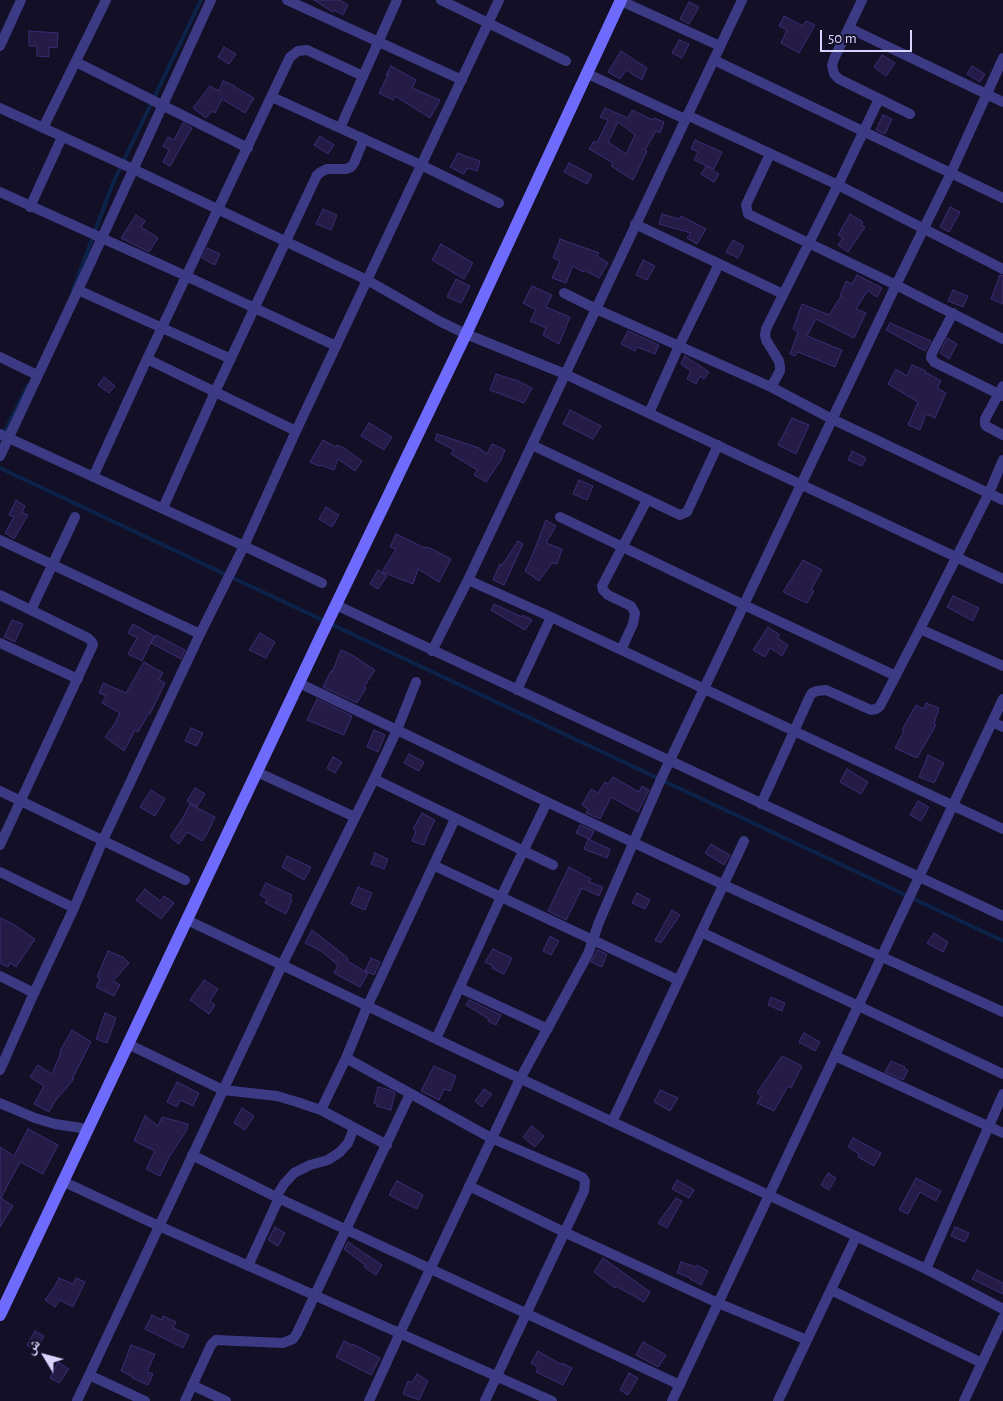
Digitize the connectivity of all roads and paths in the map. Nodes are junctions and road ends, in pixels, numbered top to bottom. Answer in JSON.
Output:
{"nodes":[{"id":1,"x":21,"y":0,"type":"edge"},
{"id":2,"x":106,"y":0,"type":"edge"},
{"id":3,"x":211,"y":0,"type":"edge"},
{"id":4,"x":287,"y":0,"type":"edge"},
{"id":5,"x":397,"y":0,"type":"edge"},
{"id":6,"x":441,"y":0,"type":"edge"},
{"id":7,"x":499,"y":0,"type":"edge"},
{"id":8,"x":621,"y":0,"type":"edge"},
{"id":9,"x":742,"y":0,"type":"edge"},
{"id":10,"x":862,"y":0,"type":"edge"},
{"id":11,"x":489,"y":23,"type":"junction"},
{"id":12,"x":849,"y":28,"type":"junction"},
{"id":13,"x":378,"y":42,"type":"junction"},
{"id":14,"x":0,"y":46,"type":"edge"},
{"id":15,"x":720,"y":46,"type":"junction"},
{"id":16,"x":1003,"y":58,"type":"edge"},
{"id":17,"x":714,"y":60,"type":"junction"},
{"id":18,"x":566,"y":61,"type":"dead end"},
{"id":19,"x":76,"y":62,"type":"junction"},
{"id":20,"x":588,"y":74,"type":"junction"},
{"id":21,"x":363,"y":76,"type":"junction"},
{"id":22,"x":462,"y":80,"type":"junction"},
{"id":23,"x":987,"y":94,"type":"junction"},
{"id":24,"x":272,"y":97,"type":"junction"},
{"id":25,"x":880,"y":99,"type":"junction"},
{"id":26,"x":1003,"y":102,"type":"edge"},
{"id":27,"x":162,"y":104,"type":"junction"},
{"id":28,"x":0,"y":108,"type":"edge"},
{"id":29,"x":910,"y":114,"type":"dead end"},
{"id":30,"x":686,"y":117,"type":"junction"},
{"id":31,"x":44,"y":128,"type":"junction"},
{"id":32,"x":340,"y":128,"type":"junction"},
{"id":33,"x":864,"y":132,"type":"junction"},
{"id":34,"x":62,"y":137,"type":"junction"},
{"id":35,"x":364,"y":140,"type":"junction"},
{"id":36,"x":248,"y":148,"type":"junction"},
{"id":37,"x":770,"y":154,"type":"junction"},
{"id":38,"x":421,"y":165,"type":"junction"},
{"id":39,"x":133,"y":170,"type":"junction"},
{"id":40,"x":951,"y":173,"type":"junction"},
{"id":41,"x":838,"y":185,"type":"junction"},
{"id":42,"x":2,"y":194,"type":"edge"},
{"id":43,"x":1003,"y":198,"type":"edge"},
{"id":44,"x":499,"y":203,"type":"dead end"},
{"id":45,"x":0,"y":206,"type":"edge"},
{"id":46,"x":30,"y":207,"type":"junction"},
{"id":47,"x":218,"y":210,"type":"junction"},
{"id":48,"x":635,"y":224,"type":"junction"},
{"id":49,"x":924,"y":229,"type":"junction"},
{"id":50,"x":102,"y":239,"type":"junction"},
{"id":51,"x":286,"y":242,"type":"junction"},
{"id":52,"x":809,"y":242,"type":"junction"},
{"id":53,"x":719,"y":264,"type":"junction"},
{"id":54,"x":1003,"y":269,"type":"edge"},
{"id":55,"x":186,"y":276,"type":"junction"},
{"id":56,"x":367,"y":280,"type":"junction"},
{"id":57,"x":896,"y":285,"type":"junction"},
{"id":58,"x":78,"y":290,"type":"junction"},
{"id":59,"x":564,"y":293,"type":"dead end"},
{"id":60,"x":783,"y":294,"type":"junction"},
{"id":61,"x":254,"y":308,"type":"junction"},
{"id":62,"x":596,"y":308,"type":"junction"},
{"id":63,"x":953,"y":313,"type":"junction"},
{"id":64,"x":162,"y":327,"type":"junction"},
{"id":65,"x":466,"y":334,"type":"junction"},
{"id":66,"x":1003,"y":339,"type":"edge"},
{"id":67,"x":336,"y":346,"type":"junction"},
{"id":68,"x":679,"y":346,"type":"junction"},
{"id":69,"x":0,"y":357,"type":"edge"},
{"id":70,"x":147,"y":359,"type":"junction"},
{"id":71,"x":231,"y":359,"type":"junction"},
{"id":72,"x":565,"y":374,"type":"junction"},
{"id":73,"x":37,"y":375,"type":"junction"},
{"id":74,"x":772,"y":387,"type":"junction"},
{"id":75,"x":215,"y":392,"type":"junction"},
{"id":76,"x":1002,"y":392,"type":"edge"},
{"id":77,"x":649,"y":413,"type":"junction"},
{"id":78,"x":832,"y":419,"type":"junction"},
{"id":79,"x":296,"y":431,"type":"junction"},
{"id":80,"x":1003,"y":435,"type":"edge"},
{"id":81,"x":4,"y":436,"type":"edge"},
{"id":82,"x":532,"y":445,"type":"junction"},
{"id":83,"x":718,"y":445,"type":"junction"},
{"id":84,"x":0,"y":456,"type":"edge"},
{"id":85,"x":1003,"y":460,"type":"edge"},
{"id":86,"x":93,"y":477,"type":"junction"},
{"id":87,"x":801,"y":484,"type":"junction"},
{"id":88,"x":988,"y":493,"type":"junction"},
{"id":89,"x":647,"y":500,"type":"junction"},
{"id":90,"x":1003,"y":500,"type":"edge"},
{"id":91,"x":163,"y":508,"type":"junction"},
{"id":92,"x":560,"y":516,"type":"dead end"},
{"id":93,"x":75,"y":517,"type":"dead end"},
{"id":94,"x":0,"y":540,"type":"edge"},
{"id":95,"x":244,"y":546,"type":"junction"},
{"id":96,"x":622,"y":546,"type":"junction"},
{"id":97,"x":956,"y":558,"type":"junction"},
{"id":98,"x":53,"y":565,"type":"junction"},
{"id":99,"x":468,"y":580,"type":"junction"},
{"id":100,"x":1003,"y":580,"type":"edge"},
{"id":101,"x":322,"y":583,"type":"dead end"},
{"id":102,"x":0,"y":595,"type":"edge"},
{"id":103,"x":744,"y":605,"type":"junction"},
{"id":104,"x":31,"y":610,"type":"junction"},
{"id":105,"x":333,"y":611,"type":"junction"},
{"id":106,"x":551,"y":617,"type":"junction"},
{"id":107,"x":920,"y":629,"type":"junction"},
{"id":108,"x":200,"y":634,"type":"junction"},
{"id":109,"x":0,"y":642,"type":"edge"},
{"id":110,"x":621,"y":650,"type":"junction"},
{"id":111,"x":432,"y":651,"type":"junction"},
{"id":112,"x":1003,"y":666,"type":"edge"},
{"id":113,"x":896,"y":676,"type":"junction"},
{"id":114,"x":78,"y":679,"type":"junction"},
{"id":115,"x":416,"y":682,"type":"dead end"},
{"id":116,"x":299,"y":683,"type":"junction"},
{"id":117,"x":517,"y":690,"type":"junction"},
{"id":118,"x":704,"y":690,"type":"junction"},
{"id":119,"x":1003,"y":699,"type":"edge"},
{"id":120,"x":992,"y":722,"type":"junction"},
{"id":121,"x":1003,"y":727,"type":"edge"},
{"id":122,"x":397,"y":730,"type":"junction"},
{"id":123,"x":794,"y":731,"type":"junction"},
{"id":124,"x":670,"y":761,"type":"junction"},
{"id":125,"x":256,"y":772,"type":"junction"},
{"id":126,"x":374,"y":779,"type":"junction"},
{"id":127,"x":0,"y":791,"type":"edge"},
{"id":128,"x":20,"y":800,"type":"junction"},
{"id":129,"x":547,"y":802,"type":"junction"},
{"id":130,"x":761,"y":804,"type":"junction"},
{"id":131,"x":953,"y":805,"type":"junction"},
{"id":132,"x":355,"y":817,"type":"junction"},
{"id":133,"x":456,"y":819,"type":"junction"},
{"id":134,"x":1003,"y":829,"type":"edge"},
{"id":135,"x":103,"y":840,"type":"junction"},
{"id":136,"x":744,"y":841,"type":"dead end"},
{"id":137,"x":633,"y":842,"type":"junction"},
{"id":138,"x":0,"y":845,"type":"edge"},
{"id":139,"x":524,"y":850,"type":"junction"},
{"id":140,"x":554,"y":865,"type":"dead end"},
{"id":141,"x":434,"y":866,"type":"junction"},
{"id":142,"x":0,"y":872,"type":"edge"},
{"id":143,"x":919,"y":877,"type":"junction"},
{"id":144,"x":185,"y":880,"type":"dead end"},
{"id":145,"x":724,"y":885,"type":"junction"},
{"id":146,"x":501,"y":897,"type":"junction"},
{"id":147,"x":74,"y":908,"type":"junction"},
{"id":148,"x":1003,"y":916,"type":"edge"},
{"id":149,"x":186,"y":920,"type":"junction"},
{"id":150,"x":701,"y":932,"type":"junction"},
{"id":151,"x":594,"y":941,"type":"junction"},
{"id":152,"x":882,"y":956,"type":"junction"},
{"id":153,"x":282,"y":964,"type":"junction"},
{"id":154,"x":0,"y":976,"type":"edge"},
{"id":155,"x":678,"y":980,"type":"junction"},
{"id":156,"x":460,"y":988,"type":"junction"},
{"id":157,"x":34,"y":993,"type":"junction"},
{"id":158,"x":858,"y":1006,"type":"junction"},
{"id":159,"x":367,"y":1007,"type":"junction"},
{"id":160,"x":1003,"y":1012,"type":"edge"},
{"id":161,"x":548,"y":1029,"type":"junction"},
{"id":162,"x":436,"y":1039,"type":"junction"},
{"id":163,"x":128,"y":1044,"type":"junction"},
{"id":164,"x":835,"y":1056,"type":"junction"},
{"id":165,"x":346,"y":1058,"type":"junction"},
{"id":166,"x":0,"y":1070,"type":"edge"},
{"id":167,"x":1003,"y":1074,"type":"edge"},
{"id":168,"x":520,"y":1079,"type":"junction"},
{"id":169,"x":223,"y":1090,"type":"junction"},
{"id":170,"x":410,"y":1094,"type":"junction"},
{"id":171,"x":1003,"y":1094,"type":"edge"},
{"id":172,"x":0,"y":1103,"type":"edge"},
{"id":173,"x":321,"y":1110,"type":"junction"},
{"id":174,"x":612,"y":1122,"type":"junction"},
{"id":175,"x":989,"y":1126,"type":"junction"},
{"id":176,"x":354,"y":1128,"type":"junction"},
{"id":177,"x":88,"y":1129,"type":"junction"},
{"id":178,"x":1003,"y":1132,"type":"edge"},
{"id":179,"x":491,"y":1138,"type":"junction"},
{"id":180,"x":387,"y":1145,"type":"junction"},
{"id":181,"x":192,"y":1155,"type":"junction"},
{"id":182,"x":62,"y":1181,"type":"junction"},
{"id":183,"x":470,"y":1186,"type":"junction"},
{"id":184,"x":769,"y":1196,"type":"junction"},
{"id":185,"x":277,"y":1197,"type":"junction"},
{"id":186,"x":159,"y":1226,"type":"junction"},
{"id":187,"x":347,"y":1230,"type":"junction"},
{"id":188,"x":564,"y":1232,"type":"junction"},
{"id":189,"x":856,"y":1237,"type":"junction"},
{"id":190,"x":248,"y":1266,"type":"junction"},
{"id":191,"x":430,"y":1268,"type":"junction"},
{"id":192,"x":926,"y":1269,"type":"junction"},
{"id":193,"x":831,"y":1290,"type":"junction"},
{"id":194,"x":316,"y":1296,"type":"junction"},
{"id":195,"x":718,"y":1303,"type":"junction"},
{"id":196,"x":1003,"y":1309,"type":"edge"},
{"id":197,"x":526,"y":1314,"type":"junction"},
{"id":198,"x":0,"y":1315,"type":"edge"},
{"id":199,"x":1003,"y":1318,"type":"edge"},
{"id":200,"x":400,"y":1333,"type":"junction"},
{"id":201,"x":807,"y":1340,"type":"junction"},
{"id":202,"x":982,"y":1363,"type":"junction"},
{"id":203,"x":89,"y":1375,"type":"junction"},
{"id":204,"x":497,"y":1377,"type":"junction"},
{"id":205,"x":680,"y":1385,"type":"junction"},
{"id":206,"x":192,"y":1386,"type":"junction"},
{"id":207,"x":77,"y":1401,"type":"edge"},
{"id":208,"x":146,"y":1401,"type":"edge"},
{"id":209,"x":185,"y":1401,"type":"edge"},
{"id":210,"x":226,"y":1401,"type":"edge"},
{"id":211,"x":369,"y":1401,"type":"edge"},
{"id":212,"x":485,"y":1401,"type":"edge"},
{"id":213,"x":552,"y":1401,"type":"edge"},
{"id":214,"x":672,"y":1401,"type":"edge"},
{"id":215,"x":778,"y":1401,"type":"edge"},
{"id":216,"x":964,"y":1401,"type":"edge"}],
"edges":[{"from":1,"to":14,"type":"street"},
{"from":2,"to":19,"type":"street"},
{"from":3,"to":27,"type":"street"},
{"from":4,"to":13,"type":"street"},
{"from":5,"to":13,"type":"street"},
{"from":6,"to":11,"type":"street"},
{"from":7,"to":11,"type":"street"},
{"from":8,"to":15,"type":"street"},
{"from":8,"to":20,"type":"main road"},
{"from":9,"to":15,"type":"street"},
{"from":10,"to":12,"type":"street"},
{"from":11,"to":18,"type":"street"},
{"from":11,"to":22,"type":"street"},
{"from":12,"to":23,"type":"street"},
{"from":12,"to":25,"type":"street"},
{"from":13,"to":21,"type":"street"},
{"from":13,"to":22,"type":"street"},
{"from":15,"to":17,"type":"street"},
{"from":16,"to":23,"type":"street"},
{"from":17,"to":30,"type":"street"},
{"from":17,"to":33,"type":"street"},
{"from":19,"to":27,"type":"street"},
{"from":19,"to":31,"type":"street"},
{"from":20,"to":30,"type":"street"},
{"from":20,"to":65,"type":"main road"},
{"from":21,"to":24,"type":"street"},
{"from":21,"to":32,"type":"street"},
{"from":22,"to":38,"type":"street"},
{"from":23,"to":26,"type":"street"},
{"from":23,"to":40,"type":"street"},
{"from":24,"to":32,"type":"street"},
{"from":24,"to":36,"type":"street"},
{"from":25,"to":29,"type":"street"},
{"from":25,"to":33,"type":"street"},
{"from":27,"to":36,"type":"street"},
{"from":27,"to":39,"type":"street"},
{"from":28,"to":31,"type":"street"},
{"from":30,"to":37,"type":"street"},
{"from":30,"to":48,"type":"street"},
{"from":31,"to":34,"type":"street"},
{"from":32,"to":35,"type":"street"},
{"from":33,"to":40,"type":"street"},
{"from":33,"to":41,"type":"street"},
{"from":34,"to":39,"type":"street"},
{"from":34,"to":46,"type":"street"},
{"from":35,"to":38,"type":"street"},
{"from":35,"to":51,"type":"street"},
{"from":36,"to":47,"type":"street"},
{"from":37,"to":41,"type":"street"},
{"from":37,"to":52,"type":"street"},
{"from":38,"to":44,"type":"street"},
{"from":38,"to":56,"type":"street"},
{"from":39,"to":47,"type":"street"},
{"from":39,"to":50,"type":"street"},
{"from":40,"to":43,"type":"street"},
{"from":40,"to":49,"type":"street"},
{"from":41,"to":49,"type":"street"},
{"from":41,"to":52,"type":"street"},
{"from":42,"to":45,"type":"street"},
{"from":42,"to":46,"type":"street"},
{"from":46,"to":50,"type":"street"},
{"from":47,"to":51,"type":"street"},
{"from":47,"to":55,"type":"street"},
{"from":48,"to":53,"type":"street"},
{"from":48,"to":62,"type":"street"},
{"from":49,"to":54,"type":"street"},
{"from":49,"to":57,"type":"street"},
{"from":50,"to":55,"type":"street"},
{"from":50,"to":58,"type":"street"},
{"from":51,"to":56,"type":"street"},
{"from":51,"to":61,"type":"street"},
{"from":52,"to":57,"type":"street"},
{"from":52,"to":60,"type":"street"},
{"from":53,"to":60,"type":"street"},
{"from":53,"to":68,"type":"street"},
{"from":55,"to":61,"type":"street"},
{"from":55,"to":64,"type":"street"},
{"from":56,"to":65,"type":"street"},
{"from":56,"to":67,"type":"street"},
{"from":57,"to":63,"type":"street"},
{"from":57,"to":78,"type":"street"},
{"from":58,"to":64,"type":"street"},
{"from":58,"to":73,"type":"street"},
{"from":59,"to":62,"type":"street"},
{"from":60,"to":74,"type":"street"},
{"from":61,"to":67,"type":"street"},
{"from":61,"to":71,"type":"street"},
{"from":62,"to":68,"type":"street"},
{"from":62,"to":72,"type":"street"},
{"from":63,"to":66,"type":"street"},
{"from":63,"to":76,"type":"street"},
{"from":64,"to":70,"type":"street"},
{"from":64,"to":71,"type":"street"},
{"from":65,"to":72,"type":"street"},
{"from":65,"to":105,"type":"main road"},
{"from":67,"to":79,"type":"street"},
{"from":68,"to":74,"type":"street"},
{"from":68,"to":77,"type":"street"},
{"from":69,"to":73,"type":"street"},
{"from":70,"to":75,"type":"street"},
{"from":70,"to":86,"type":"street"},
{"from":71,"to":75,"type":"street"},
{"from":72,"to":77,"type":"street"},
{"from":72,"to":82,"type":"street"},
{"from":73,"to":81,"type":"street"},
{"from":74,"to":78,"type":"street"},
{"from":75,"to":79,"type":"street"},
{"from":75,"to":91,"type":"street"},
{"from":76,"to":80,"type":"street"},
{"from":77,"to":83,"type":"street"},
{"from":78,"to":87,"type":"street"},
{"from":78,"to":88,"type":"street"},
{"from":79,"to":95,"type":"street"},
{"from":81,"to":84,"type":"street"},
{"from":81,"to":86,"type":"street"},
{"from":82,"to":89,"type":"street"},
{"from":82,"to":99,"type":"street"},
{"from":83,"to":87,"type":"street"},
{"from":83,"to":89,"type":"street"},
{"from":85,"to":88,"type":"street"},
{"from":86,"to":91,"type":"street"},
{"from":87,"to":97,"type":"street"},
{"from":87,"to":103,"type":"street"},
{"from":88,"to":90,"type":"street"},
{"from":88,"to":97,"type":"street"},
{"from":89,"to":96,"type":"street"},
{"from":91,"to":95,"type":"street"},
{"from":92,"to":96,"type":"street"},
{"from":93,"to":98,"type":"street"},
{"from":94,"to":98,"type":"street"},
{"from":95,"to":101,"type":"street"},
{"from":95,"to":108,"type":"street"},
{"from":96,"to":103,"type":"street"},
{"from":96,"to":110,"type":"street"},
{"from":97,"to":100,"type":"street"},
{"from":97,"to":107,"type":"street"},
{"from":98,"to":104,"type":"street"},
{"from":98,"to":108,"type":"street"},
{"from":99,"to":106,"type":"street"},
{"from":99,"to":111,"type":"street"},
{"from":102,"to":104,"type":"street"},
{"from":103,"to":113,"type":"street"},
{"from":103,"to":118,"type":"street"},
{"from":104,"to":114,"type":"street"},
{"from":105,"to":111,"type":"street"},
{"from":105,"to":116,"type":"main road"},
{"from":106,"to":110,"type":"street"},
{"from":106,"to":117,"type":"street"},
{"from":107,"to":112,"type":"street"},
{"from":107,"to":113,"type":"street"},
{"from":108,"to":135,"type":"street"},
{"from":109,"to":114,"type":"street"},
{"from":110,"to":118,"type":"street"},
{"from":111,"to":117,"type":"street"},
{"from":113,"to":123,"type":"street"},
{"from":114,"to":128,"type":"street"},
{"from":115,"to":122,"type":"street"},
{"from":116,"to":122,"type":"street"},
{"from":116,"to":125,"type":"main road"},
{"from":117,"to":124,"type":"street"},
{"from":118,"to":123,"type":"street"},
{"from":118,"to":124,"type":"street"},
{"from":119,"to":120,"type":"street"},
{"from":120,"to":121,"type":"street"},
{"from":120,"to":131,"type":"street"},
{"from":122,"to":126,"type":"street"},
{"from":122,"to":129,"type":"street"},
{"from":123,"to":130,"type":"street"},
{"from":123,"to":131,"type":"street"},
{"from":124,"to":130,"type":"street"},
{"from":124,"to":137,"type":"street"},
{"from":125,"to":132,"type":"street"},
{"from":125,"to":149,"type":"main road"},
{"from":126,"to":132,"type":"street"},
{"from":126,"to":133,"type":"street"},
{"from":127,"to":128,"type":"street"},
{"from":128,"to":135,"type":"street"},
{"from":128,"to":138,"type":"street"},
{"from":129,"to":137,"type":"street"},
{"from":129,"to":139,"type":"street"},
{"from":130,"to":143,"type":"street"},
{"from":131,"to":134,"type":"street"},
{"from":131,"to":143,"type":"street"},
{"from":132,"to":153,"type":"street"},
{"from":133,"to":139,"type":"street"},
{"from":133,"to":141,"type":"street"},
{"from":135,"to":144,"type":"street"},
{"from":135,"to":147,"type":"street"},
{"from":136,"to":145,"type":"street"},
{"from":137,"to":145,"type":"street"},
{"from":137,"to":151,"type":"street"},
{"from":139,"to":140,"type":"street"},
{"from":139,"to":146,"type":"street"},
{"from":141,"to":146,"type":"street"},
{"from":141,"to":159,"type":"street"},
{"from":142,"to":147,"type":"street"},
{"from":143,"to":148,"type":"street"},
{"from":143,"to":152,"type":"street"},
{"from":145,"to":150,"type":"street"},
{"from":145,"to":152,"type":"street"},
{"from":146,"to":151,"type":"street"},
{"from":146,"to":156,"type":"street"},
{"from":147,"to":157,"type":"street"},
{"from":149,"to":153,"type":"street"},
{"from":149,"to":163,"type":"main road"},
{"from":150,"to":155,"type":"street"},
{"from":150,"to":158,"type":"street"},
{"from":151,"to":155,"type":"street"},
{"from":151,"to":161,"type":"street"},
{"from":152,"to":158,"type":"street"},
{"from":152,"to":160,"type":"street"},
{"from":153,"to":159,"type":"street"},
{"from":153,"to":169,"type":"street"},
{"from":154,"to":157,"type":"street"},
{"from":155,"to":174,"type":"street"},
{"from":156,"to":161,"type":"street"},
{"from":156,"to":162,"type":"street"},
{"from":157,"to":166,"type":"street"},
{"from":158,"to":164,"type":"street"},
{"from":158,"to":167,"type":"street"},
{"from":159,"to":162,"type":"street"},
{"from":159,"to":165,"type":"street"},
{"from":161,"to":168,"type":"street"},
{"from":162,"to":168,"type":"street"},
{"from":163,"to":169,"type":"street"},
{"from":163,"to":177,"type":"main road"},
{"from":164,"to":175,"type":"street"},
{"from":164,"to":184,"type":"street"},
{"from":165,"to":170,"type":"street"},
{"from":165,"to":173,"type":"street"},
{"from":168,"to":174,"type":"street"},
{"from":168,"to":179,"type":"street"},
{"from":169,"to":173,"type":"street"},
{"from":169,"to":181,"type":"street"},
{"from":170,"to":179,"type":"street"},
{"from":170,"to":180,"type":"street"},
{"from":171,"to":175,"type":"street"},
{"from":172,"to":177,"type":"street"},
{"from":173,"to":176,"type":"street"},
{"from":174,"to":184,"type":"street"},
{"from":175,"to":178,"type":"street"},
{"from":175,"to":192,"type":"street"},
{"from":176,"to":180,"type":"street"},
{"from":176,"to":185,"type":"street"},
{"from":177,"to":182,"type":"main road"},
{"from":179,"to":183,"type":"street"},
{"from":179,"to":188,"type":"street"},
{"from":180,"to":187,"type":"street"},
{"from":181,"to":185,"type":"street"},
{"from":181,"to":186,"type":"street"},
{"from":182,"to":186,"type":"street"},
{"from":182,"to":198,"type":"main road"},
{"from":183,"to":188,"type":"street"},
{"from":183,"to":191,"type":"street"},
{"from":184,"to":189,"type":"street"},
{"from":184,"to":195,"type":"street"},
{"from":185,"to":187,"type":"street"},
{"from":185,"to":190,"type":"street"},
{"from":186,"to":190,"type":"street"},
{"from":186,"to":203,"type":"street"},
{"from":187,"to":191,"type":"street"},
{"from":187,"to":194,"type":"street"},
{"from":188,"to":195,"type":"street"},
{"from":188,"to":197,"type":"street"},
{"from":189,"to":192,"type":"street"},
{"from":189,"to":193,"type":"street"},
{"from":190,"to":194,"type":"street"},
{"from":191,"to":197,"type":"street"},
{"from":191,"to":200,"type":"street"},
{"from":192,"to":196,"type":"street"},
{"from":193,"to":201,"type":"street"},
{"from":193,"to":202,"type":"street"},
{"from":194,"to":200,"type":"street"},
{"from":194,"to":206,"type":"street"},
{"from":195,"to":201,"type":"street"},
{"from":195,"to":205,"type":"street"},
{"from":197,"to":204,"type":"street"},
{"from":197,"to":205,"type":"street"},
{"from":199,"to":202,"type":"street"},
{"from":200,"to":204,"type":"street"},
{"from":200,"to":211,"type":"street"},
{"from":201,"to":215,"type":"street"},
{"from":202,"to":216,"type":"street"},
{"from":203,"to":207,"type":"street"},
{"from":203,"to":208,"type":"street"},
{"from":204,"to":212,"type":"street"},
{"from":204,"to":213,"type":"street"},
{"from":205,"to":214,"type":"street"},
{"from":206,"to":209,"type":"street"},
{"from":206,"to":210,"type":"street"}]}
